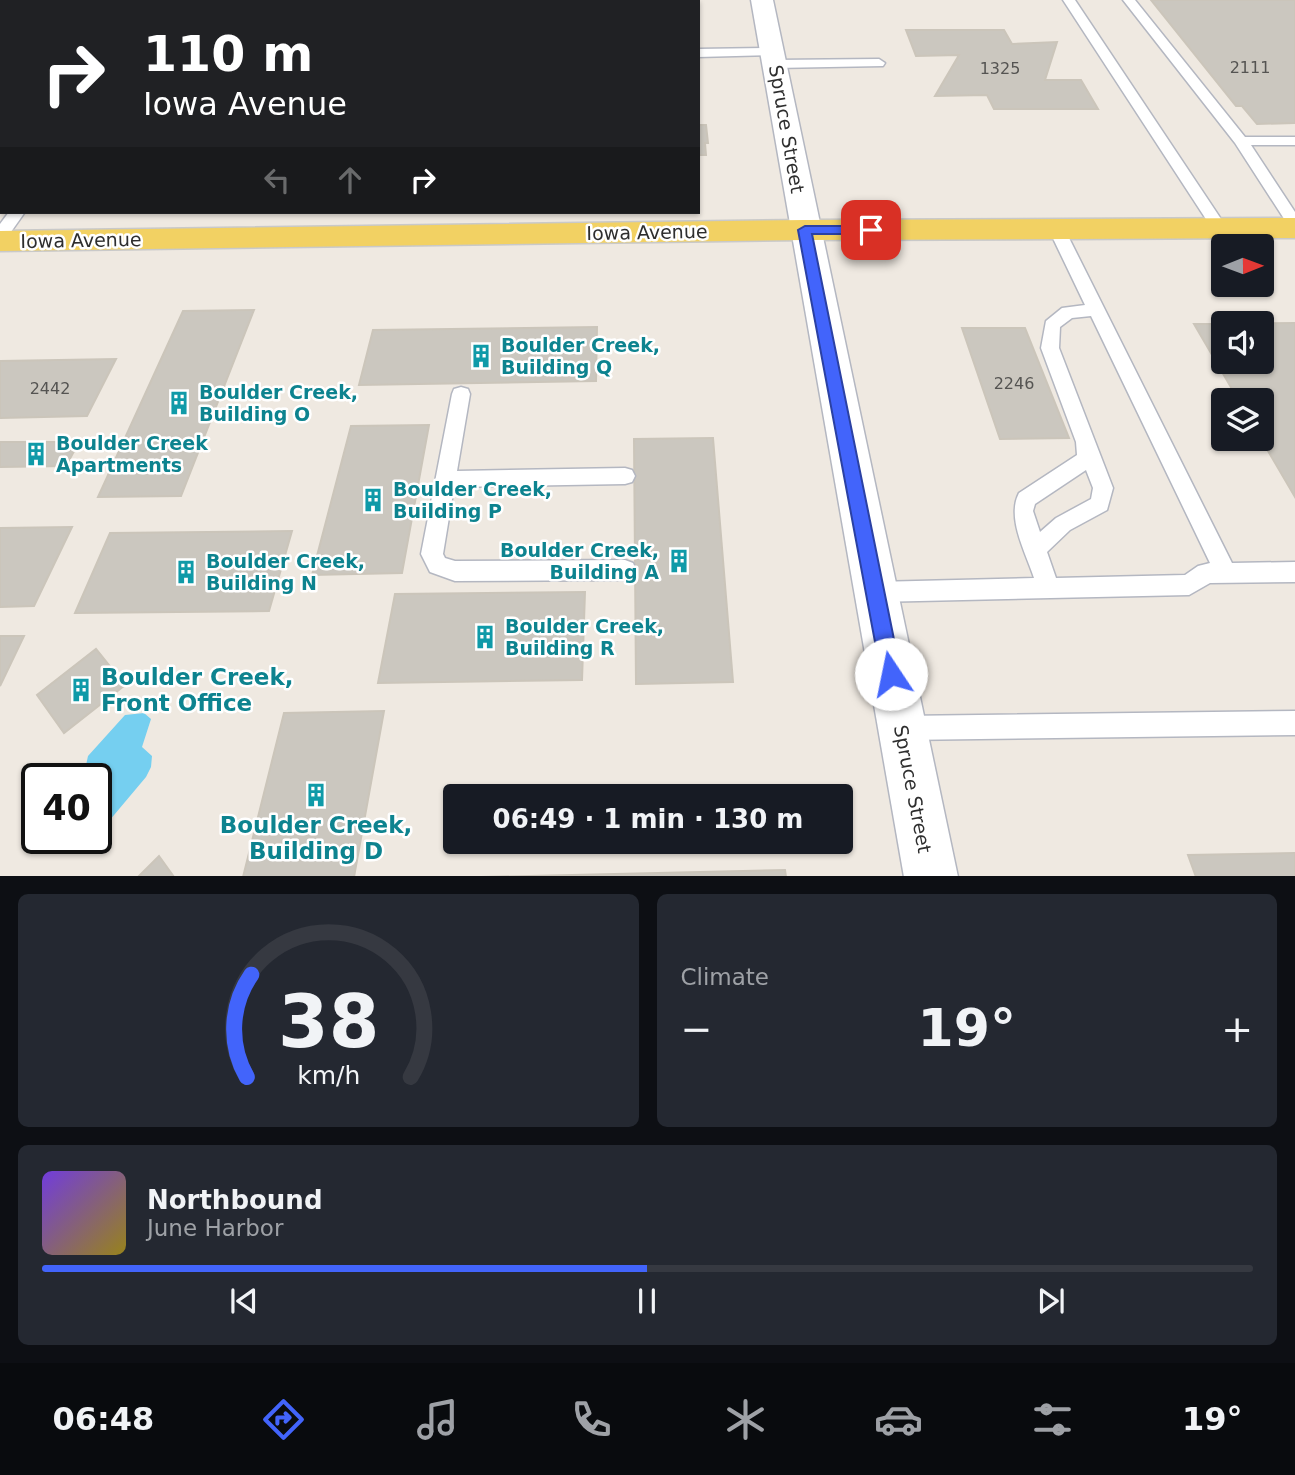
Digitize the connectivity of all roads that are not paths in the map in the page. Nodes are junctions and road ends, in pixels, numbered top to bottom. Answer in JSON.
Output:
{"nodes":[{"id":1,"x":762,"y":0,"type":"edge"},
{"id":2,"x":1069,"y":0,"type":"edge"},
{"id":3,"x":1129,"y":0,"type":"edge"},
{"id":4,"x":700,"y":43,"type":"edge"},
{"id":5,"x":700,"y":52,"type":"edge"},
{"id":6,"x":773,"y":53,"type":"junction"},
{"id":7,"x":879,"y":63,"type":"dead end"},
{"id":8,"x":1241,"y":141,"type":"junction"},
{"id":9,"x":1295,"y":141,"type":"edge"},
{"id":10,"x":16,"y":214,"type":"edge"},
{"id":11,"x":1295,"y":226,"type":"edge"},
{"id":12,"x":1220,"y":229,"type":"junction"},
{"id":13,"x":805,"y":230,"type":"junction"},
{"id":14,"x":1057,"y":230,"type":"junction"},
{"id":15,"x":0,"y":235,"type":"edge"},
{"id":16,"x":0,"y":241,"type":"edge"},
{"id":17,"x":1097,"y":310,"type":"junction"},
{"id":18,"x":461,"y":394,"type":"dead end"},
{"id":19,"x":1086,"y":442,"type":"junction"},
{"id":20,"x":625,"y":476,"type":"dead end"},
{"id":21,"x":446,"y":479,"type":"junction"},
{"id":22,"x":1036,"y":549,"type":"junction"},
{"id":23,"x":625,"y":570,"type":"dead end"},
{"id":24,"x":1295,"y":572,"type":"edge"},
{"id":25,"x":1226,"y":573,"type":"junction"},
{"id":26,"x":1049,"y":590,"type":"junction"},
{"id":27,"x":875,"y":592,"type":"junction"},
{"id":28,"x":1295,"y":723,"type":"edge"},
{"id":29,"x":902,"y":728,"type":"junction"},
{"id":30,"x":931,"y":876,"type":"edge"}],
"edges":[{"from":1,"to":6,"type":"street","name":"Spruce Street"},
{"from":2,"to":12,"type":"lane"},
{"from":3,"to":8,"type":"lane"},
{"from":4,"to":6,"type":"lane"},
{"from":5,"to":6,"type":"lane"},
{"from":6,"to":7,"type":"lane"},
{"from":6,"to":13,"type":"street","name":"Spruce Street"},
{"from":8,"to":9,"type":"lane"},
{"from":8,"to":11,"type":"lane"},
{"from":10,"to":15,"type":"lane"},
{"from":11,"to":12,"type":"main road","name":"Iowa Avenue"},
{"from":12,"to":14,"type":"main road","name":"Iowa Avenue"},
{"from":13,"to":14,"type":"main road","name":"Iowa Avenue"},
{"from":13,"to":16,"type":"main road","name":"Iowa Avenue"},
{"from":13,"to":27,"type":"street","name":"Spruce Street"},
{"from":14,"to":17,"type":"lane"},
{"from":17,"to":19,"type":"lane"},
{"from":17,"to":25,"type":"lane"},
{"from":18,"to":21,"type":"lane"},
{"from":19,"to":22,"type":"lane"},
{"from":19,"to":22,"type":"lane"},
{"from":20,"to":21,"type":"lane"},
{"from":21,"to":23,"type":"lane"},
{"from":22,"to":26,"type":"lane"},
{"from":24,"to":25,"type":"lane"},
{"from":25,"to":26,"type":"lane"},
{"from":26,"to":27,"type":"lane"},
{"from":27,"to":29,"type":"street","name":"Spruce Street"},
{"from":28,"to":29,"type":"lane"},
{"from":29,"to":30,"type":"street","name":"Spruce Street"}]}
